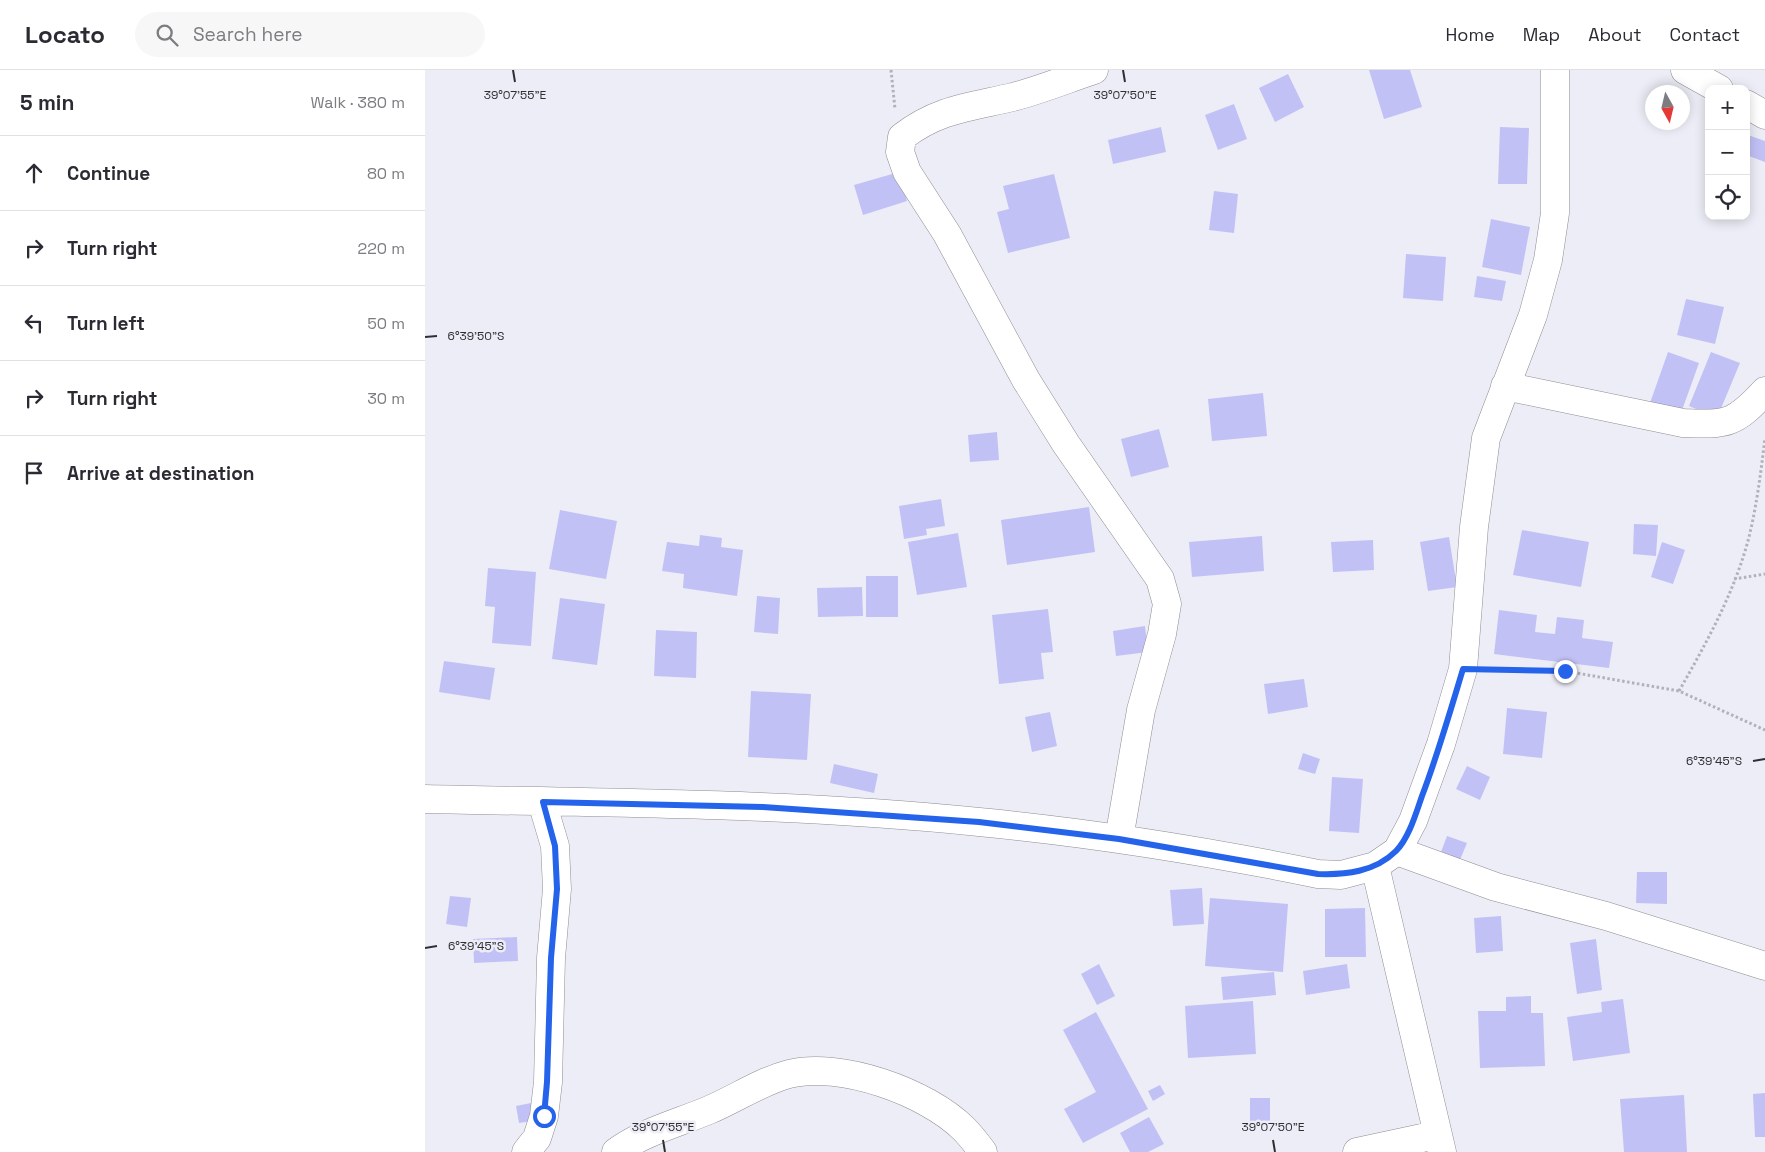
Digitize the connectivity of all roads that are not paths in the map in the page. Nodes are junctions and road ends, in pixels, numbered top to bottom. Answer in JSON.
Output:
{"nodes":[{"id":1,"x":1094,"y":70,"type":"edge"},
{"id":2,"x":1555,"y":70,"type":"edge"},
{"id":3,"x":1685,"y":70,"type":"edge"},
{"id":4,"x":1712,"y":85,"type":"edge"},
{"id":5,"x":1750,"y":106,"type":"edge"},
{"id":6,"x":1765,"y":115,"type":"edge"},
{"id":7,"x":1505,"y":386,"type":"junction"},
{"id":8,"x":1765,"y":391,"type":"edge"},
{"id":9,"x":425,"y":799,"type":"edge"},
{"id":10,"x":543,"y":802,"type":"junction"},
{"id":11,"x":1119,"y":839,"type":"junction"},
{"id":12,"x":1397,"y":851,"type":"junction"},
{"id":13,"x":1375,"y":866,"type":"junction"},
{"id":14,"x":1765,"y":966,"type":"edge"},
{"id":15,"x":1439,"y":1144,"type":"edge"},
{"id":16,"x":526,"y":1152,"type":"edge"},
{"id":17,"x":616,"y":1152,"type":"edge"},
{"id":18,"x":983,"y":1152,"type":"edge"},
{"id":19,"x":1357,"y":1152,"type":"edge"}],
"edges":[{"from":1,"to":11,"type":"street"},
{"from":2,"to":7,"type":"street"},
{"from":3,"to":4,"type":"street"},
{"from":5,"to":6,"type":"street"},
{"from":7,"to":8,"type":"street"},
{"from":7,"to":12,"type":"street"},
{"from":9,"to":10,"type":"street"},
{"from":10,"to":11,"type":"street"},
{"from":10,"to":16,"type":"street"},
{"from":11,"to":13,"type":"street"},
{"from":12,"to":13,"type":"street"},
{"from":12,"to":14,"type":"street"},
{"from":13,"to":15,"type":"street"},
{"from":15,"to":19,"type":"street"},
{"from":17,"to":18,"type":"street"}]}
